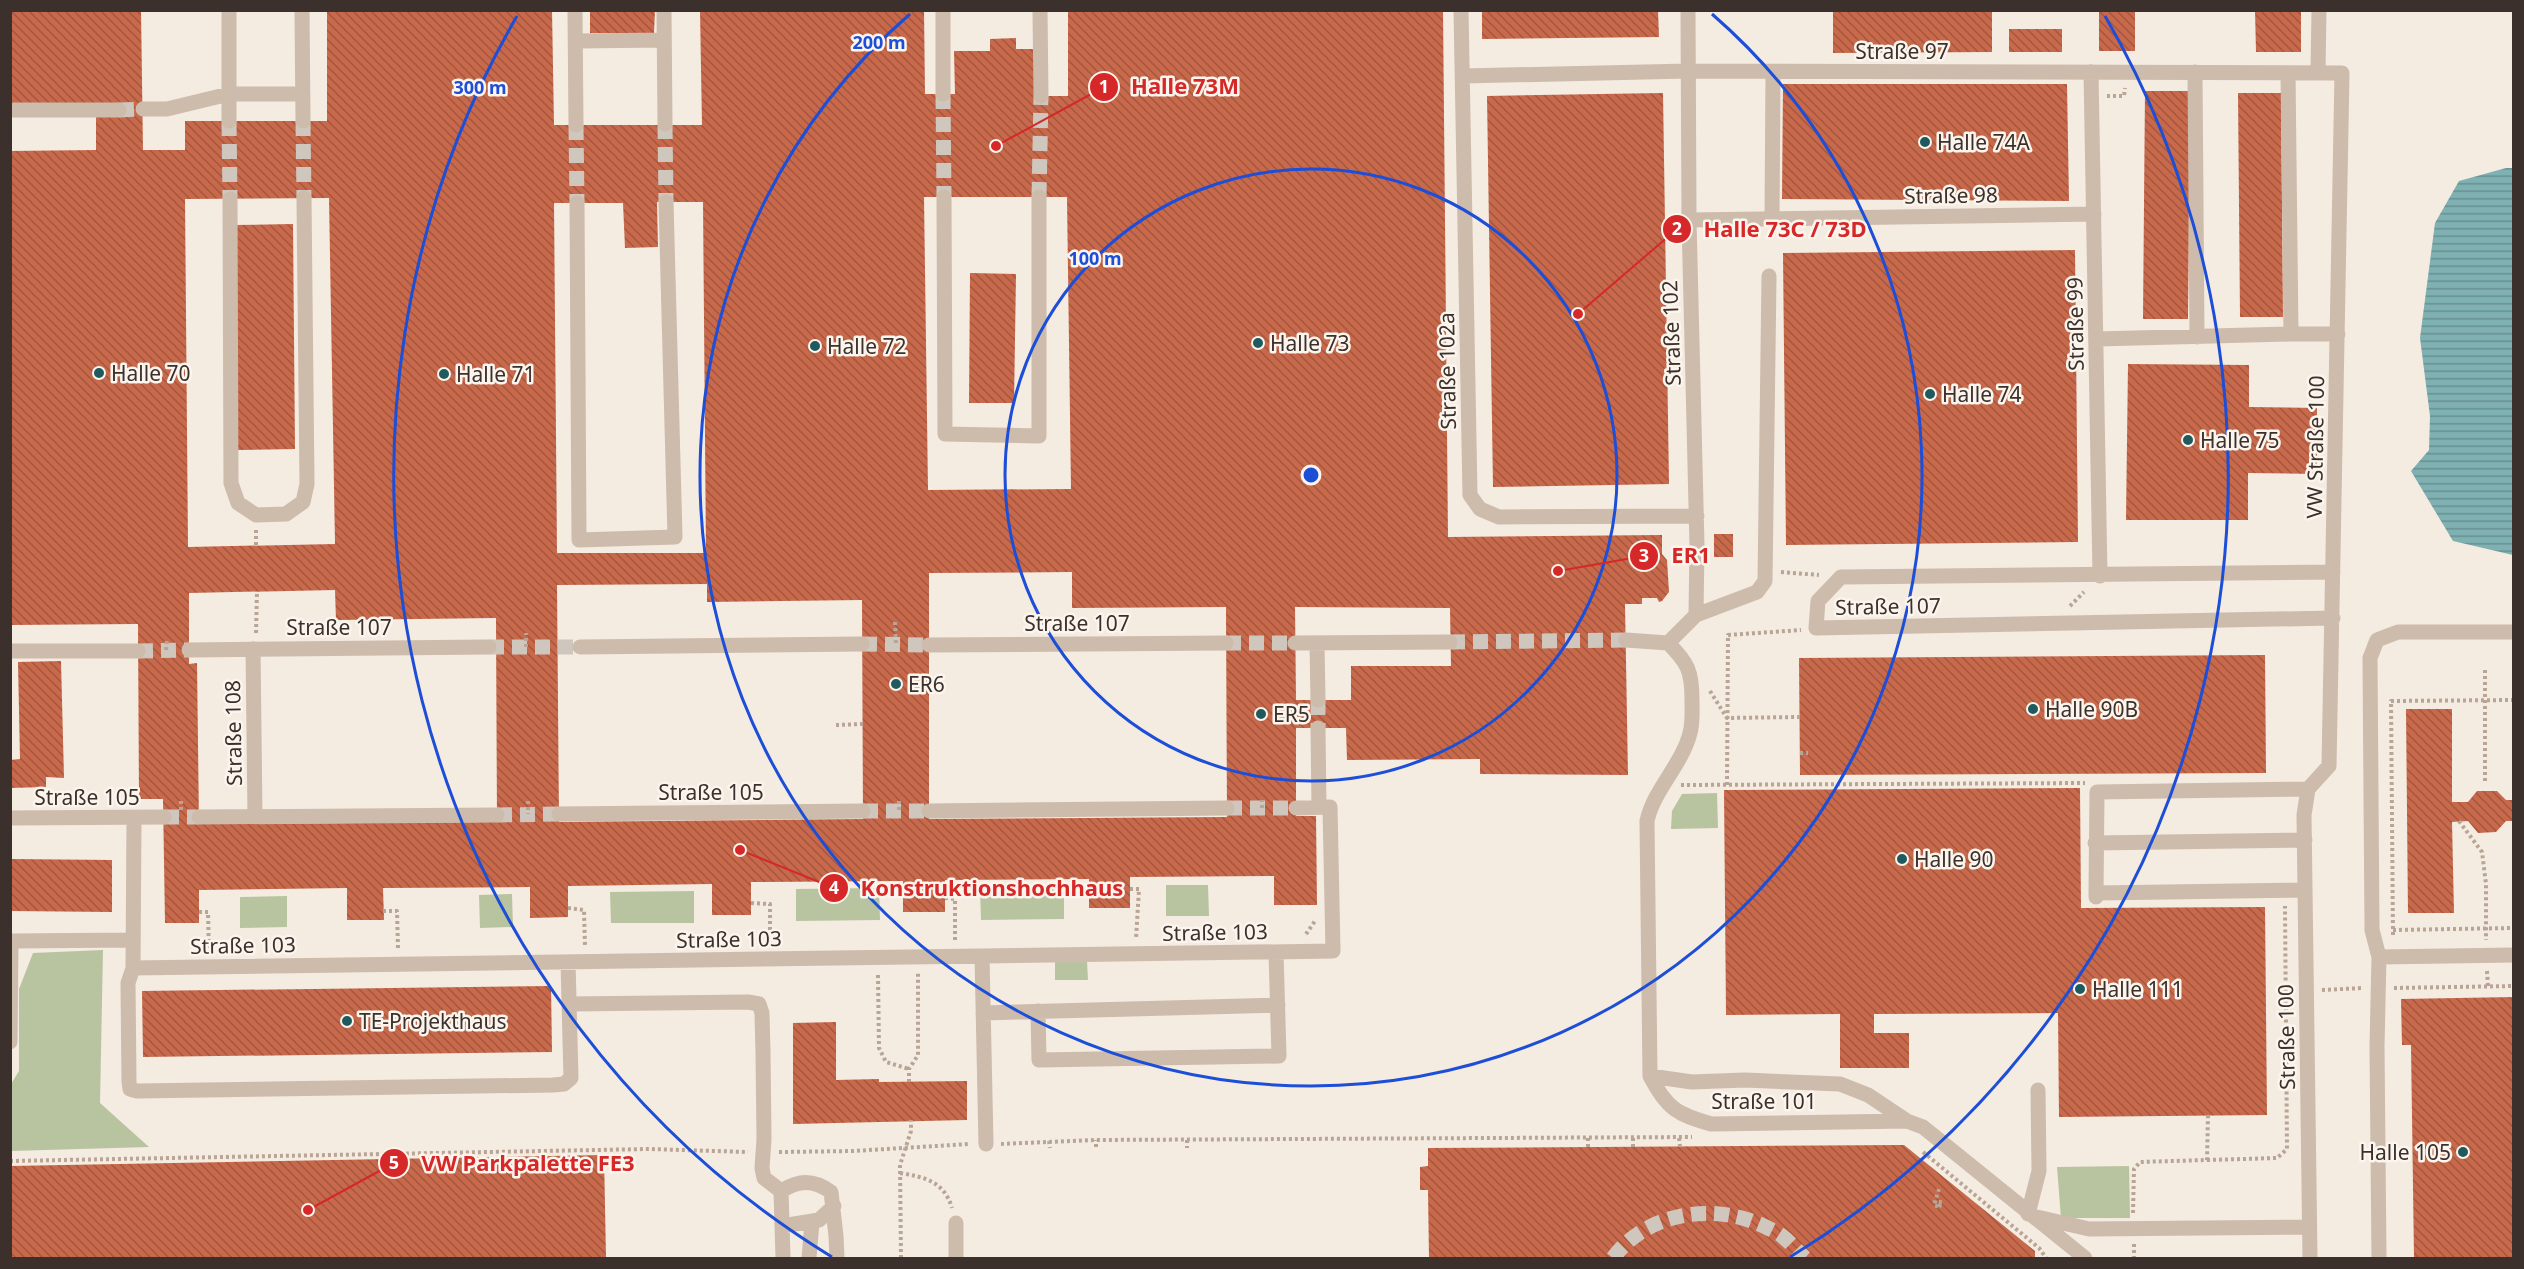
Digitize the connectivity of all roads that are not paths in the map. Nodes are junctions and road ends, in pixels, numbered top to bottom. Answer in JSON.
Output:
{"nodes":[{"id":1,"x":229,"y":10,"type":"edge"},
{"id":2,"x":302,"y":10,"type":"edge"},
{"id":3,"x":575,"y":10,"type":"edge"},
{"id":4,"x":664,"y":10,"type":"edge"},
{"id":5,"x":943,"y":10,"type":"edge"},
{"id":6,"x":1040,"y":10,"type":"edge"},
{"id":7,"x":1461,"y":10,"type":"edge"},
{"id":8,"x":1688,"y":10,"type":"edge"},
{"id":9,"x":2319,"y":10,"type":"edge"},
{"id":10,"x":664,"y":40,"type":"junction"},
{"id":11,"x":576,"y":41,"type":"junction"},
{"id":12,"x":1689,"y":71,"type":"junction"},
{"id":13,"x":1773,"y":72,"type":"junction"},
{"id":14,"x":2091,"y":72,"type":"junction"},
{"id":15,"x":2195,"y":72,"type":"junction"},
{"id":16,"x":2318,"y":72,"type":"junction"},
{"id":17,"x":2288,"y":73,"type":"junction"},
{"id":18,"x":2342,"y":73,"type":"joint"},
{"id":19,"x":1463,"y":76,"type":"junction"},
{"id":20,"x":229,"y":94,"type":"junction"},
{"id":21,"x":303,"y":94,"type":"junction"},
{"id":22,"x":943,"y":94,"type":"tunnel mouth"},
{"id":23,"x":1041,"y":96,"type":"tunnel mouth"},
{"id":24,"x":10,"y":110,"type":"edge"},
{"id":25,"x":119,"y":110,"type":"tunnel mouth"},
{"id":26,"x":143,"y":110,"type":"tunnel mouth"},
{"id":27,"x":229,"y":121,"type":"tunnel mouth"},
{"id":28,"x":303,"y":121,"type":"tunnel mouth"},
{"id":29,"x":665,"y":124,"type":"tunnel mouth"},
{"id":30,"x":576,"y":125,"type":"tunnel mouth"},
{"id":31,"x":944,"y":197,"type":"tunnel mouth"},
{"id":32,"x":1039,"y":197,"type":"tunnel mouth"},
{"id":33,"x":304,"y":198,"type":"tunnel mouth"},
{"id":34,"x":230,"y":199,"type":"tunnel mouth"},
{"id":35,"x":666,"y":202,"type":"tunnel mouth"},
{"id":36,"x":577,"y":203,"type":"tunnel mouth"},
{"id":37,"x":2094,"y":214,"type":"junction"},
{"id":38,"x":1772,"y":219,"type":"junction"},
{"id":39,"x":1689,"y":220,"type":"junction"},
{"id":40,"x":1769,"y":276,"type":"dead end"},
{"id":41,"x":2291,"y":334,"type":"junction"},
{"id":42,"x":2338,"y":334,"type":"junction"},
{"id":43,"x":2198,"y":337,"type":"junction"},
{"id":44,"x":2097,"y":339,"type":"junction"},
{"id":45,"x":1697,"y":516,"type":"junction"},
{"id":46,"x":2333,"y":572,"type":"junction"},
{"id":47,"x":2100,"y":576,"type":"junction"},
{"id":48,"x":1695,"y":615,"type":"junction"},
{"id":49,"x":2333,"y":618,"type":"junction"},
{"id":50,"x":2514,"y":632,"type":"edge"},
{"id":51,"x":1626,"y":640,"type":"tunnel mouth"},
{"id":52,"x":1450,"y":642,"type":"tunnel mouth"},
{"id":53,"x":1226,"y":643,"type":"tunnel mouth"},
{"id":54,"x":1295,"y":643,"type":"tunnel mouth"},
{"id":55,"x":1317,"y":643,"type":"junction"},
{"id":56,"x":1668,"y":643,"type":"junction"},
{"id":57,"x":862,"y":645,"type":"tunnel mouth"},
{"id":58,"x":929,"y":645,"type":"tunnel mouth"},
{"id":59,"x":489,"y":647,"type":"tunnel mouth"},
{"id":60,"x":580,"y":647,"type":"tunnel mouth"},
{"id":61,"x":254,"y":649,"type":"junction"},
{"id":62,"x":189,"y":650,"type":"tunnel mouth"},
{"id":63,"x":10,"y":651,"type":"edge"},
{"id":64,"x":138,"y":651,"type":"tunnel mouth"},
{"id":65,"x":1318,"y":700,"type":"tunnel mouth"},
{"id":66,"x":1318,"y":728,"type":"tunnel mouth"},
{"id":67,"x":2308,"y":789,"type":"junction"},
{"id":68,"x":1296,"y":807,"type":"tunnel mouth"},
{"id":69,"x":1325,"y":807,"type":"junction"},
{"id":70,"x":1227,"y":808,"type":"tunnel mouth"},
{"id":71,"x":863,"y":811,"type":"tunnel mouth"},
{"id":72,"x":929,"y":811,"type":"tunnel mouth"},
{"id":73,"x":559,"y":814,"type":"tunnel mouth"},
{"id":74,"x":497,"y":815,"type":"tunnel mouth"},
{"id":75,"x":255,"y":816,"type":"junction"},
{"id":76,"x":164,"y":817,"type":"tunnel mouth"},
{"id":77,"x":199,"y":817,"type":"tunnel mouth"},
{"id":78,"x":10,"y":818,"type":"edge"},
{"id":79,"x":134,"y":818,"type":"junction"},
{"id":80,"x":2305,"y":840,"type":"junction"},
{"id":81,"x":2095,"y":843,"type":"junction"},
{"id":82,"x":2305,"y":890,"type":"junction"},
{"id":83,"x":133,"y":940,"type":"junction"},
{"id":84,"x":1284,"y":952,"type":"junction"},
{"id":85,"x":2514,"y":955,"type":"edge"},
{"id":86,"x":982,"y":956,"type":"junction"},
{"id":87,"x":2379,"y":957,"type":"junction"},
{"id":88,"x":568,"y":962,"type":"junction"},
{"id":89,"x":133,"y":968,"type":"junction"},
{"id":90,"x":570,"y":1004,"type":"junction"},
{"id":91,"x":1278,"y":1005,"type":"junction"},
{"id":92,"x":1038,"y":1011,"type":"junction"},
{"id":93,"x":983,"y":1013,"type":"junction"},
{"id":94,"x":10,"y":1042,"type":"edge"},
{"id":95,"x":1650,"y":1076,"type":"junction"},
{"id":96,"x":2038,"y":1090,"type":"dead end"},
{"id":97,"x":1907,"y":1121,"type":"junction"},
{"id":98,"x":986,"y":1144,"type":"road end"},
{"id":99,"x":781,"y":1191,"type":"junction"},
{"id":100,"x":834,"y":1206,"type":"junction"},
{"id":101,"x":2028,"y":1214,"type":"junction"},
{"id":102,"x":812,"y":1222,"type":"junction"},
{"id":103,"x":956,"y":1223,"type":"road end"},
{"id":104,"x":782,"y":1226,"type":"junction"},
{"id":105,"x":2309,"y":1227,"type":"junction"},
{"id":106,"x":783,"y":1258,"type":"edge"},
{"id":107,"x":809,"y":1258,"type":"edge"},
{"id":108,"x":837,"y":1258,"type":"edge"},
{"id":109,"x":956,"y":1258,"type":"edge"},
{"id":110,"x":2085,"y":1258,"type":"edge"},
{"id":111,"x":2310,"y":1258,"type":"edge"},
{"id":112,"x":2379,"y":1258,"type":"edge"}],
"edges":[{"from":1,"to":20,"type":"street"},
{"from":2,"to":21,"type":"street"},
{"from":3,"to":11,"type":"street"},
{"from":4,"to":10,"type":"street"},
{"from":5,"to":22,"type":"street"},
{"from":6,"to":23,"type":"street"},
{"from":7,"to":19,"type":"street","name":"Straße 102a"},
{"from":8,"to":12,"type":"street","name":"Straße 102"},
{"from":9,"to":16,"type":"street"},
{"from":10,"to":11,"type":"street"},
{"from":10,"to":29,"type":"street"},
{"from":11,"to":30,"type":"street"},
{"from":12,"to":13,"type":"street","name":"Straße 97"},
{"from":12,"to":19,"type":"street","name":"Straße 97"},
{"from":12,"to":39,"type":"street","name":"Straße 102"},
{"from":13,"to":14,"type":"street","name":"Straße 97"},
{"from":13,"to":38,"type":"street"},
{"from":14,"to":15,"type":"street","name":"Straße 97"},
{"from":14,"to":37,"type":"street","name":"Straße 99"},
{"from":15,"to":17,"type":"street","name":"Straße 97"},
{"from":15,"to":43,"type":"street"},
{"from":16,"to":17,"type":"street","name":"Straße 97"},
{"from":16,"to":18,"type":"street","name":"Straße 97"},
{"from":17,"to":41,"type":"street"},
{"from":18,"to":42,"type":"street","name":"VW Straße 100"},
{"from":19,"to":45,"type":"street","name":"Straße 102a"},
{"from":20,"to":21,"type":"street"},
{"from":20,"to":26,"type":"street"},
{"from":20,"to":27,"type":"street"},
{"from":21,"to":28,"type":"street"},
{"from":24,"to":25,"type":"street"},
{"from":31,"to":32,"type":"street"},
{"from":33,"to":34,"type":"street"},
{"from":35,"to":36,"type":"street"},
{"from":37,"to":38,"type":"street","name":"Straße 98"},
{"from":37,"to":44,"type":"street","name":"Straße 99"},
{"from":38,"to":39,"type":"street","name":"Straße 98"},
{"from":39,"to":45,"type":"street","name":"Straße 102"},
{"from":40,"to":48,"type":"street"},
{"from":41,"to":42,"type":"street"},
{"from":41,"to":43,"type":"street"},
{"from":42,"to":46,"type":"street","name":"VW Straße 100"},
{"from":43,"to":44,"type":"street"},
{"from":44,"to":47,"type":"street","name":"Straße 99"},
{"from":45,"to":48,"type":"street","name":"Straße 102"},
{"from":46,"to":47,"type":"street","name":"Straße 107"},
{"from":46,"to":49,"type":"street","name":"VW Straße 100"},
{"from":47,"to":49,"type":"street","name":"Straße 107"},
{"from":48,"to":56,"type":"street"},
{"from":49,"to":67,"type":"street","name":"VW Straße 100"},
{"from":50,"to":87,"type":"street"},
{"from":51,"to":56,"type":"street"},
{"from":52,"to":55,"type":"street"},
{"from":53,"to":58,"type":"street","name":"Straße 107"},
{"from":54,"to":55,"type":"street"},
{"from":55,"to":65,"type":"street"},
{"from":56,"to":95,"type":"street","name":"Straße 101"},
{"from":57,"to":60,"type":"street"},
{"from":59,"to":61,"type":"street","name":"Straße 107"},
{"from":61,"to":62,"type":"street","name":"Straße 107"},
{"from":61,"to":75,"type":"street","name":"Straße 108"},
{"from":63,"to":64,"type":"street"},
{"from":66,"to":69,"type":"street"},
{"from":67,"to":80,"type":"street","name":"Straße 100"},
{"from":67,"to":81,"type":"street"},
{"from":68,"to":69,"type":"street"},
{"from":69,"to":84,"type":"street","name":"Straße 103"},
{"from":70,"to":72,"type":"street"},
{"from":71,"to":73,"type":"street","name":"Straße 105"},
{"from":74,"to":75,"type":"street"},
{"from":75,"to":77,"type":"street"},
{"from":76,"to":79,"type":"street","name":"Straße 105"},
{"from":78,"to":79,"type":"street","name":"Straße 105"},
{"from":79,"to":83,"type":"street"},
{"from":80,"to":81,"type":"street"},
{"from":80,"to":82,"type":"street","name":"Straße 100"},
{"from":81,"to":82,"type":"street"},
{"from":82,"to":105,"type":"street","name":"Straße 100"},
{"from":83,"to":89,"type":"street"},
{"from":83,"to":94,"type":"street"},
{"from":84,"to":86,"type":"street","name":"Straße 103"},
{"from":84,"to":91,"type":"street"},
{"from":85,"to":87,"type":"street"},
{"from":86,"to":88,"type":"street","name":"Straße 103"},
{"from":86,"to":93,"type":"street"},
{"from":87,"to":112,"type":"street"},
{"from":88,"to":89,"type":"street","name":"Straße 103"},
{"from":88,"to":90,"type":"street"},
{"from":89,"to":90,"type":"street"},
{"from":90,"to":99,"type":"street"},
{"from":91,"to":92,"type":"street"},
{"from":91,"to":92,"type":"street"},
{"from":92,"to":93,"type":"street"},
{"from":93,"to":98,"type":"street"},
{"from":95,"to":97,"type":"street"},
{"from":95,"to":97,"type":"street","name":"Straße 101"},
{"from":96,"to":101,"type":"street"},
{"from":97,"to":101,"type":"street","name":"Straße 101"},
{"from":99,"to":100,"type":"street"},
{"from":99,"to":104,"type":"street"},
{"from":100,"to":102,"type":"street"},
{"from":100,"to":108,"type":"street"},
{"from":101,"to":105,"type":"street"},
{"from":101,"to":110,"type":"street","name":"Straße 101"},
{"from":102,"to":104,"type":"street"},
{"from":102,"to":107,"type":"street"},
{"from":103,"to":109,"type":"street"},
{"from":104,"to":106,"type":"street"},
{"from":105,"to":111,"type":"street","name":"Straße 100"}]}
